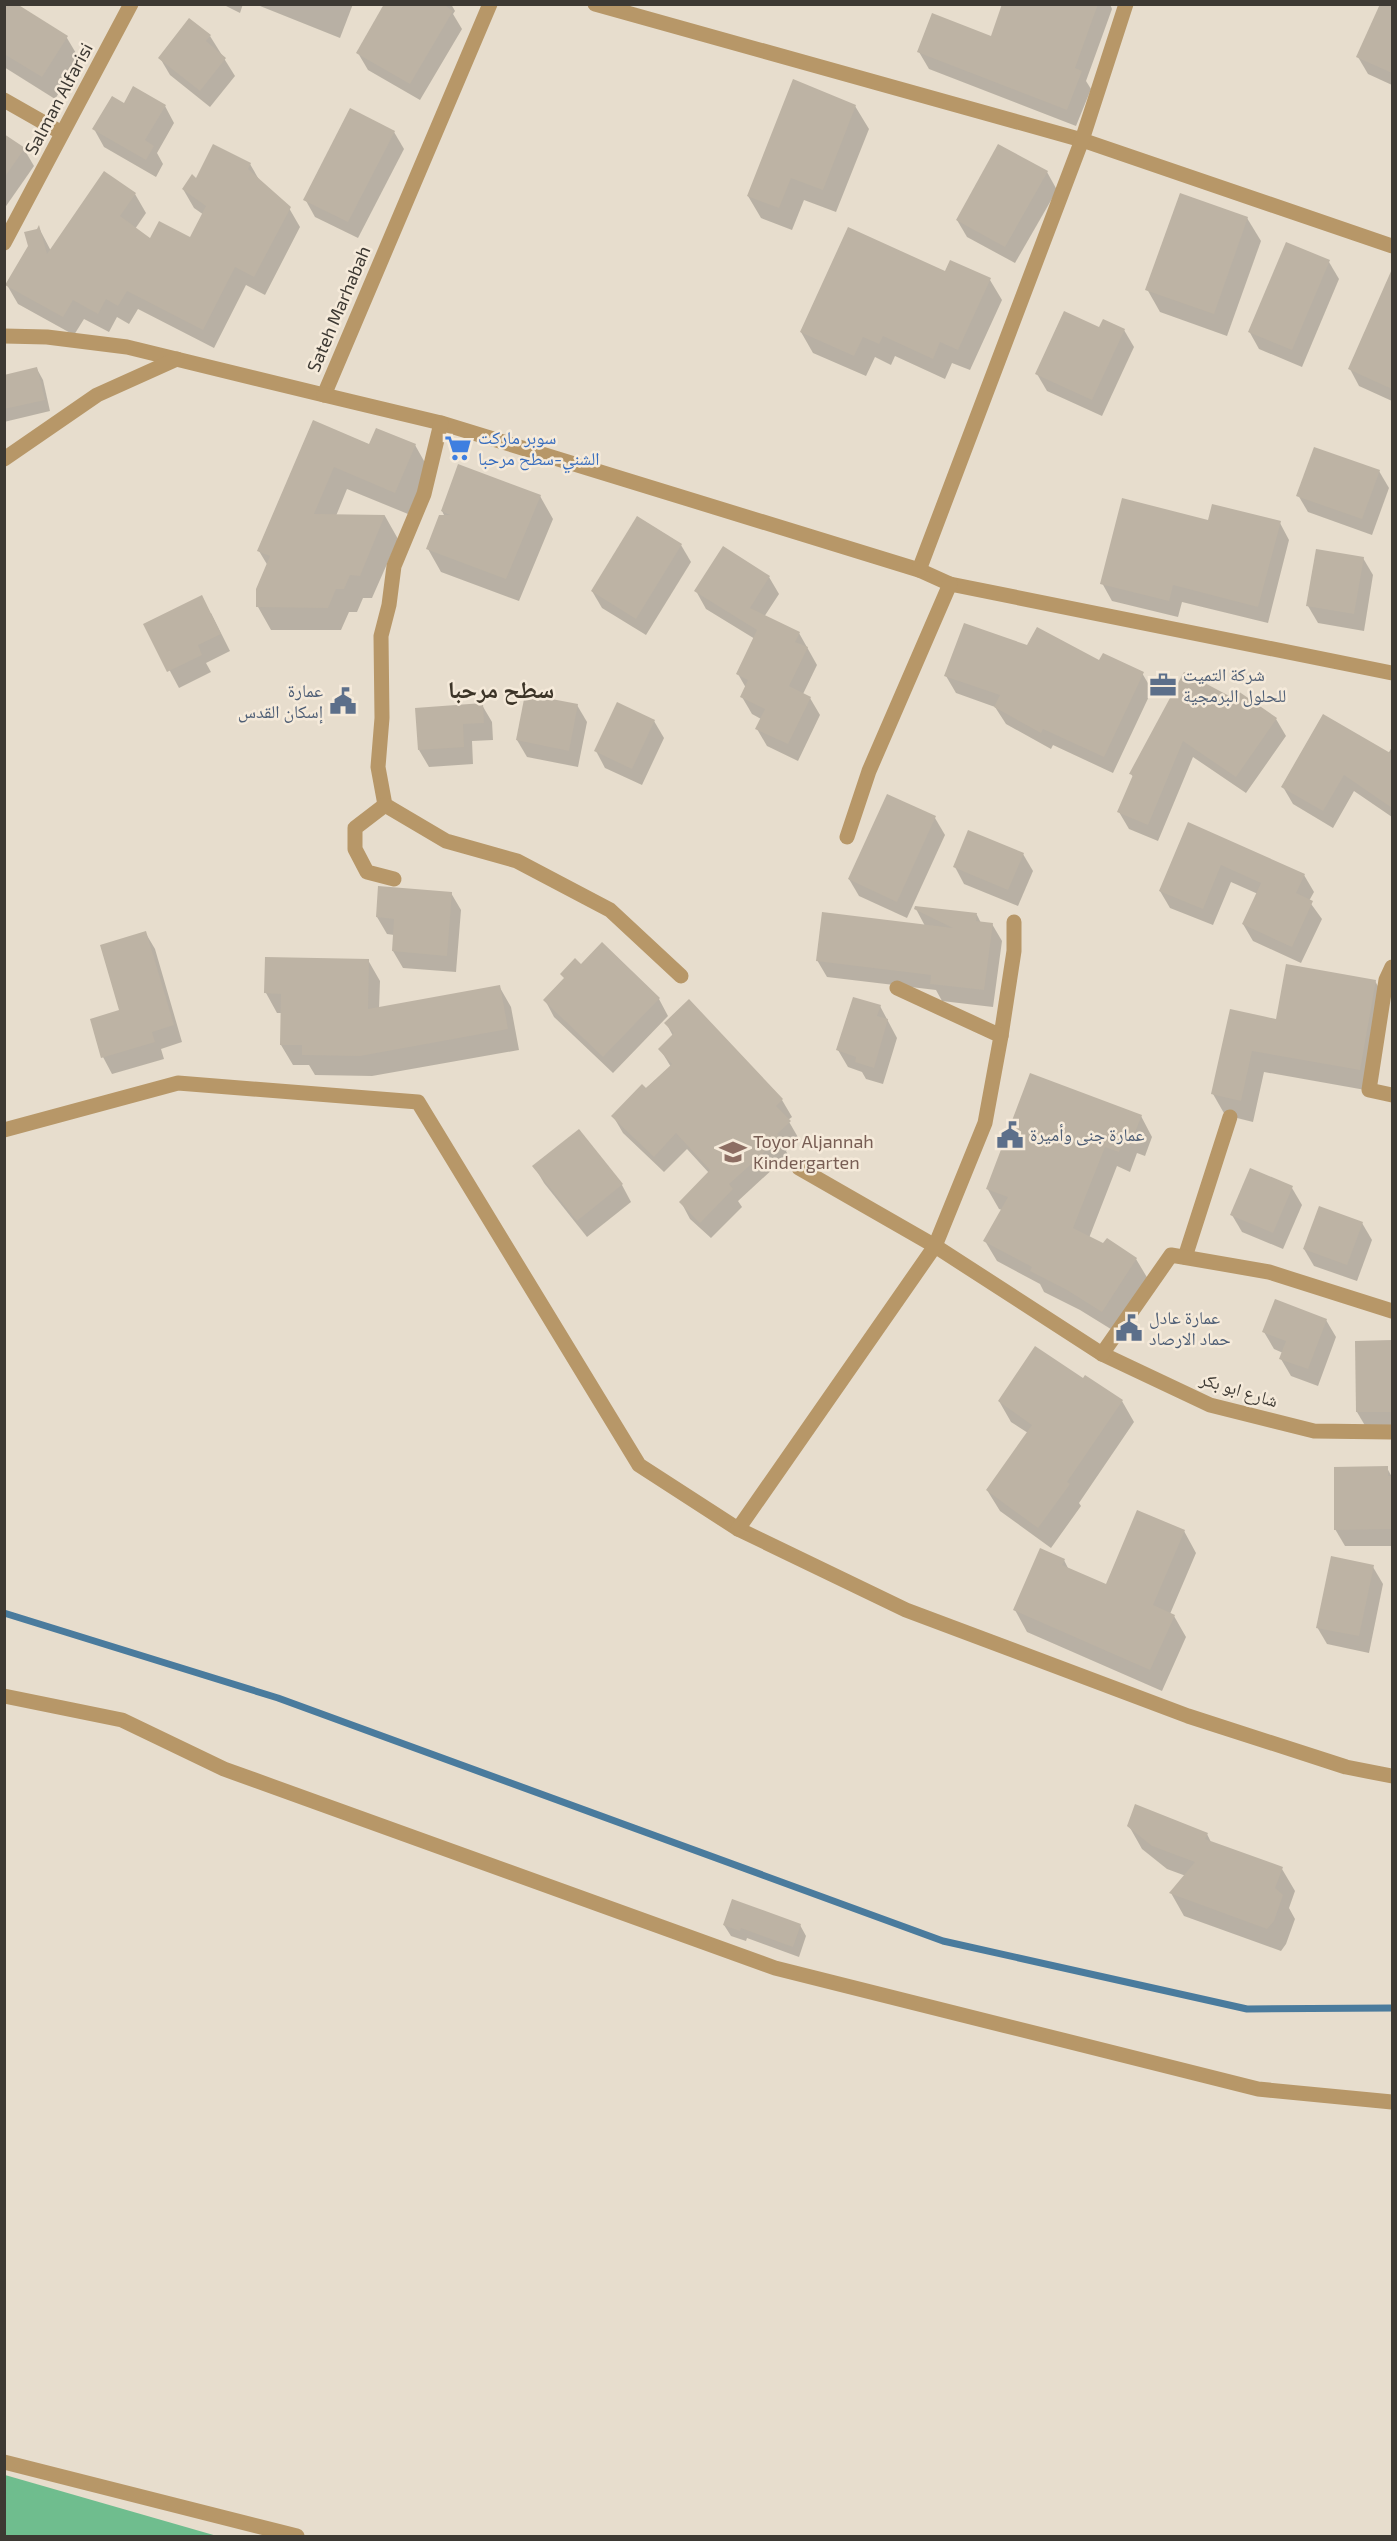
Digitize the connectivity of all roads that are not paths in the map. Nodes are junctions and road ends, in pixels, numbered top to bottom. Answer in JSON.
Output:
{"nodes":[{"id":1,"x":130,"y":4,"type":"edge"},
{"id":2,"x":490,"y":4,"type":"edge"},
{"id":3,"x":595,"y":4,"type":"edge"},
{"id":4,"x":1126,"y":4,"type":"edge"},
{"id":5,"x":4,"y":100,"type":"edge"},
{"id":6,"x":62,"y":133,"type":"junction"},
{"id":7,"x":1082,"y":140,"type":"junction"},
{"id":8,"x":4,"y":243,"type":"edge"},
{"id":9,"x":1392,"y":246,"type":"edge"},
{"id":10,"x":4,"y":336,"type":"edge"},
{"id":11,"x":177,"y":359,"type":"junction"},
{"id":12,"x":324,"y":395,"type":"junction"},
{"id":13,"x":441,"y":423,"type":"junction"},
{"id":14,"x":4,"y":459,"type":"edge"},
{"id":15,"x":919,"y":570,"type":"junction"},
{"id":16,"x":950,"y":584,"type":"junction"},
{"id":17,"x":1392,"y":673,"type":"edge"},
{"id":18,"x":385,"y":805,"type":"junction"},
{"id":19,"x":846,"y":837,"type":"dead end"},
{"id":20,"x":394,"y":879,"type":"dead end"},
{"id":21,"x":1014,"y":922,"type":"dead end"},
{"id":22,"x":1392,"y":967,"type":"edge"},
{"id":23,"x":681,"y":976,"type":"dead end"},
{"id":24,"x":897,"y":988,"type":"dead end"},
{"id":25,"x":1000,"y":1036,"type":"junction"},
{"id":26,"x":1392,"y":1095,"type":"edge"},
{"id":27,"x":1230,"y":1117,"type":"dead end"},
{"id":28,"x":4,"y":1130,"type":"edge"},
{"id":29,"x":799,"y":1168,"type":"dead end"},
{"id":30,"x":935,"y":1246,"type":"junction"},
{"id":31,"x":1185,"y":1257,"type":"junction"},
{"id":32,"x":1392,"y":1311,"type":"edge"},
{"id":33,"x":1102,"y":1353,"type":"junction"},
{"id":34,"x":1392,"y":1432,"type":"edge"},
{"id":35,"x":738,"y":1529,"type":"junction"},
{"id":36,"x":4,"y":1696,"type":"edge"},
{"id":37,"x":1392,"y":1776,"type":"edge"},
{"id":38,"x":1392,"y":2102,"type":"edge"},
{"id":39,"x":4,"y":2462,"type":"edge"},
{"id":40,"x":297,"y":2536,"type":"edge"}],
"edges":[{"from":1,"to":6,"type":"street","name":"Salman Alfarisi"},
{"from":2,"to":12,"type":"street","name":"Sateh Marhabah"},
{"from":3,"to":7,"type":"street"},
{"from":4,"to":7,"type":"street"},
{"from":5,"to":6,"type":"street"},
{"from":6,"to":8,"type":"street","name":"Salman Alfarisi"},
{"from":7,"to":9,"type":"street"},
{"from":7,"to":15,"type":"street"},
{"from":10,"to":11,"type":"street","name":"Sateh Marhabah"},
{"from":11,"to":12,"type":"street","name":"Sateh Marhabah"},
{"from":11,"to":14,"type":"street"},
{"from":12,"to":13,"type":"street"},
{"from":13,"to":15,"type":"street"},
{"from":13,"to":18,"type":"street"},
{"from":15,"to":16,"type":"street"},
{"from":16,"to":17,"type":"street"},
{"from":16,"to":19,"type":"street"},
{"from":18,"to":20,"type":"street"},
{"from":18,"to":23,"type":"street"},
{"from":21,"to":25,"type":"street"},
{"from":22,"to":26,"type":"street"},
{"from":24,"to":25,"type":"street"},
{"from":25,"to":30,"type":"street"},
{"from":27,"to":31,"type":"street"},
{"from":28,"to":35,"type":"street"},
{"from":29,"to":30,"type":"street","name":"شارع ابو بكر"},
{"from":30,"to":33,"type":"street","name":"شارع ابو بكر"},
{"from":30,"to":35,"type":"street"},
{"from":31,"to":32,"type":"street"},
{"from":31,"to":33,"type":"street"},
{"from":33,"to":34,"type":"street","name":"شارع ابو بكر"},
{"from":35,"to":37,"type":"street"},
{"from":36,"to":38,"type":"street"},
{"from":39,"to":40,"type":"street"}]}
